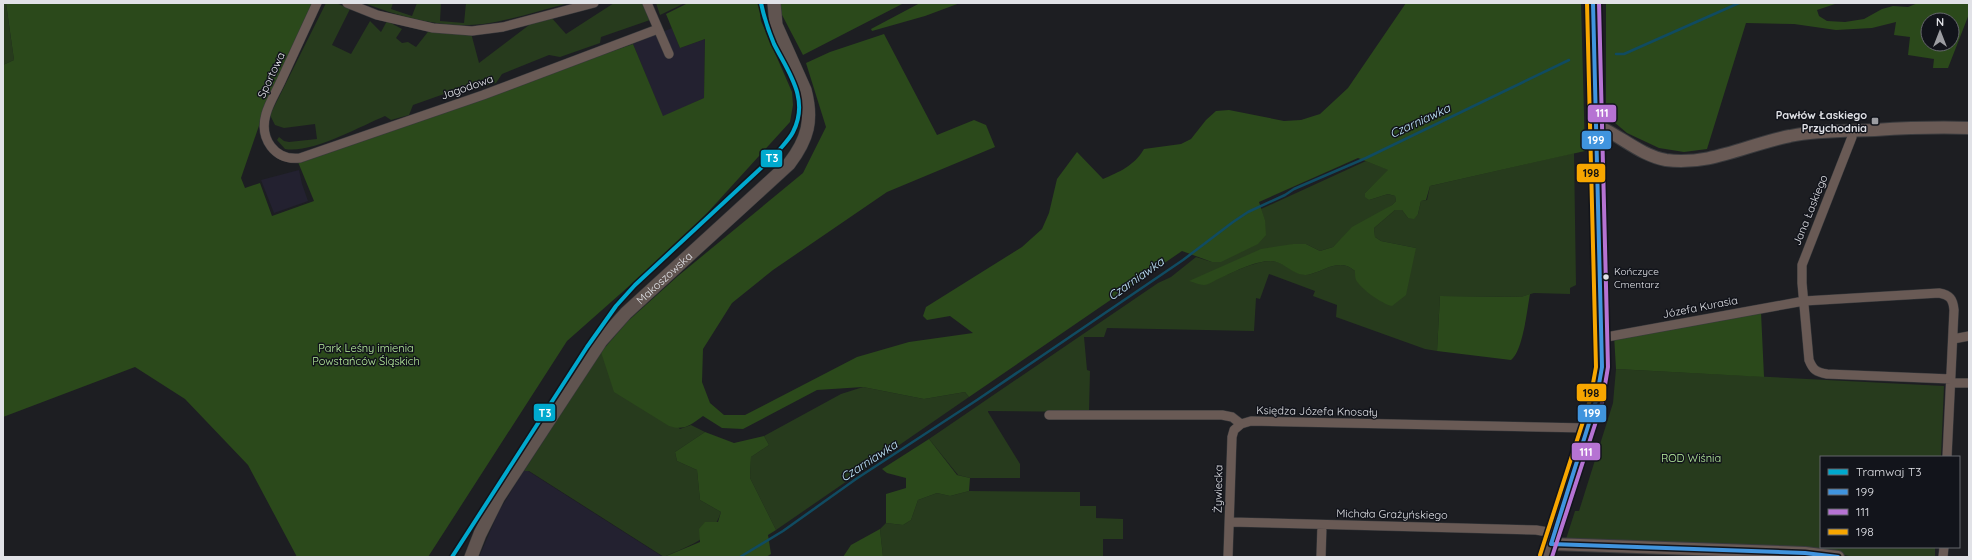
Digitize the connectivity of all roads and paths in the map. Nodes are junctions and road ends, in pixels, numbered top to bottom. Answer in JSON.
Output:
{"nodes":[{"id":1,"x":317,"y":3,"type":"edge"},
{"id":2,"x":347,"y":3,"type":"edge"},
{"id":3,"x":594,"y":3,"type":"edge"},
{"id":4,"x":647,"y":3,"type":"edge"},
{"id":5,"x":774,"y":3,"type":"edge"},
{"id":6,"x":1593,"y":3,"type":"edge"},
{"id":7,"x":658,"y":29,"type":"junction"},
{"id":8,"x":668,"y":54,"type":"dead end"},
{"id":9,"x":1596,"y":128,"type":"junction"},
{"id":10,"x":1969,"y":128,"type":"edge"},
{"id":11,"x":1852,"y":130,"type":"junction"},
{"id":12,"x":281,"y":156,"type":"joint"},
{"id":13,"x":1804,"y":301,"type":"junction"},
{"id":14,"x":1969,"y":336,"type":"edge"},
{"id":15,"x":1601,"y":338,"type":"junction"},
{"id":16,"x":1953,"y":339,"type":"junction"},
{"id":17,"x":1951,"y":381,"type":"junction"},
{"id":18,"x":1969,"y":382,"type":"edge"},
{"id":19,"x":1049,"y":415,"type":"dead end"},
{"id":20,"x":1241,"y":424,"type":"junction"},
{"id":21,"x":1587,"y":428,"type":"junction"},
{"id":22,"x":1948,"y":456,"type":"edge"},
{"id":23,"x":1230,"y":522,"type":"junction"},
{"id":24,"x":1322,"y":525,"type":"junction"},
{"id":25,"x":1552,"y":538,"type":"junction"},
{"id":26,"x":471,"y":557,"type":"edge"},
{"id":27,"x":1228,"y":557,"type":"edge"},
{"id":28,"x":1321,"y":557,"type":"edge"},
{"id":29,"x":1546,"y":557,"type":"edge"},
{"id":30,"x":1838,"y":557,"type":"edge"}],
"edges":[{"from":1,"to":12,"type":"street","name":"Sportowa"},
{"from":2,"to":3,"type":"street"},
{"from":4,"to":7,"type":"street"},
{"from":5,"to":26,"type":"main road","name":"Makoszowska"},
{"from":6,"to":9,"type":"main road"},
{"from":7,"to":8,"type":"street"},
{"from":7,"to":12,"type":"street","name":"Jagodowa"},
{"from":9,"to":11,"type":"street"},
{"from":9,"to":15,"type":"main road"},
{"from":10,"to":11,"type":"street"},
{"from":11,"to":13,"type":"street","name":"Jana Łaskiego"},
{"from":13,"to":15,"type":"street","name":"Józefa Kurasia"},
{"from":13,"to":16,"type":"street","name":"Józefa Kurasia"},
{"from":13,"to":17,"type":"street","name":"Jana Łaskiego"},
{"from":14,"to":16,"type":"street"},
{"from":15,"to":21,"type":"main road"},
{"from":16,"to":17,"type":"street"},
{"from":17,"to":18,"type":"street"},
{"from":17,"to":22,"type":"street"},
{"from":19,"to":20,"type":"street"},
{"from":20,"to":21,"type":"street","name":"Księdza Józefa Knosały"},
{"from":20,"to":23,"type":"street","name":"Żywiecka"},
{"from":21,"to":25,"type":"main road"},
{"from":23,"to":24,"type":"street","name":"Michała Grażyńskiego"},
{"from":23,"to":27,"type":"street","name":"Żywiecka"},
{"from":24,"to":25,"type":"street","name":"Michała Grażyńskiego"},
{"from":24,"to":28,"type":"street"},
{"from":25,"to":29,"type":"main road"},
{"from":25,"to":30,"type":"street"}]}
